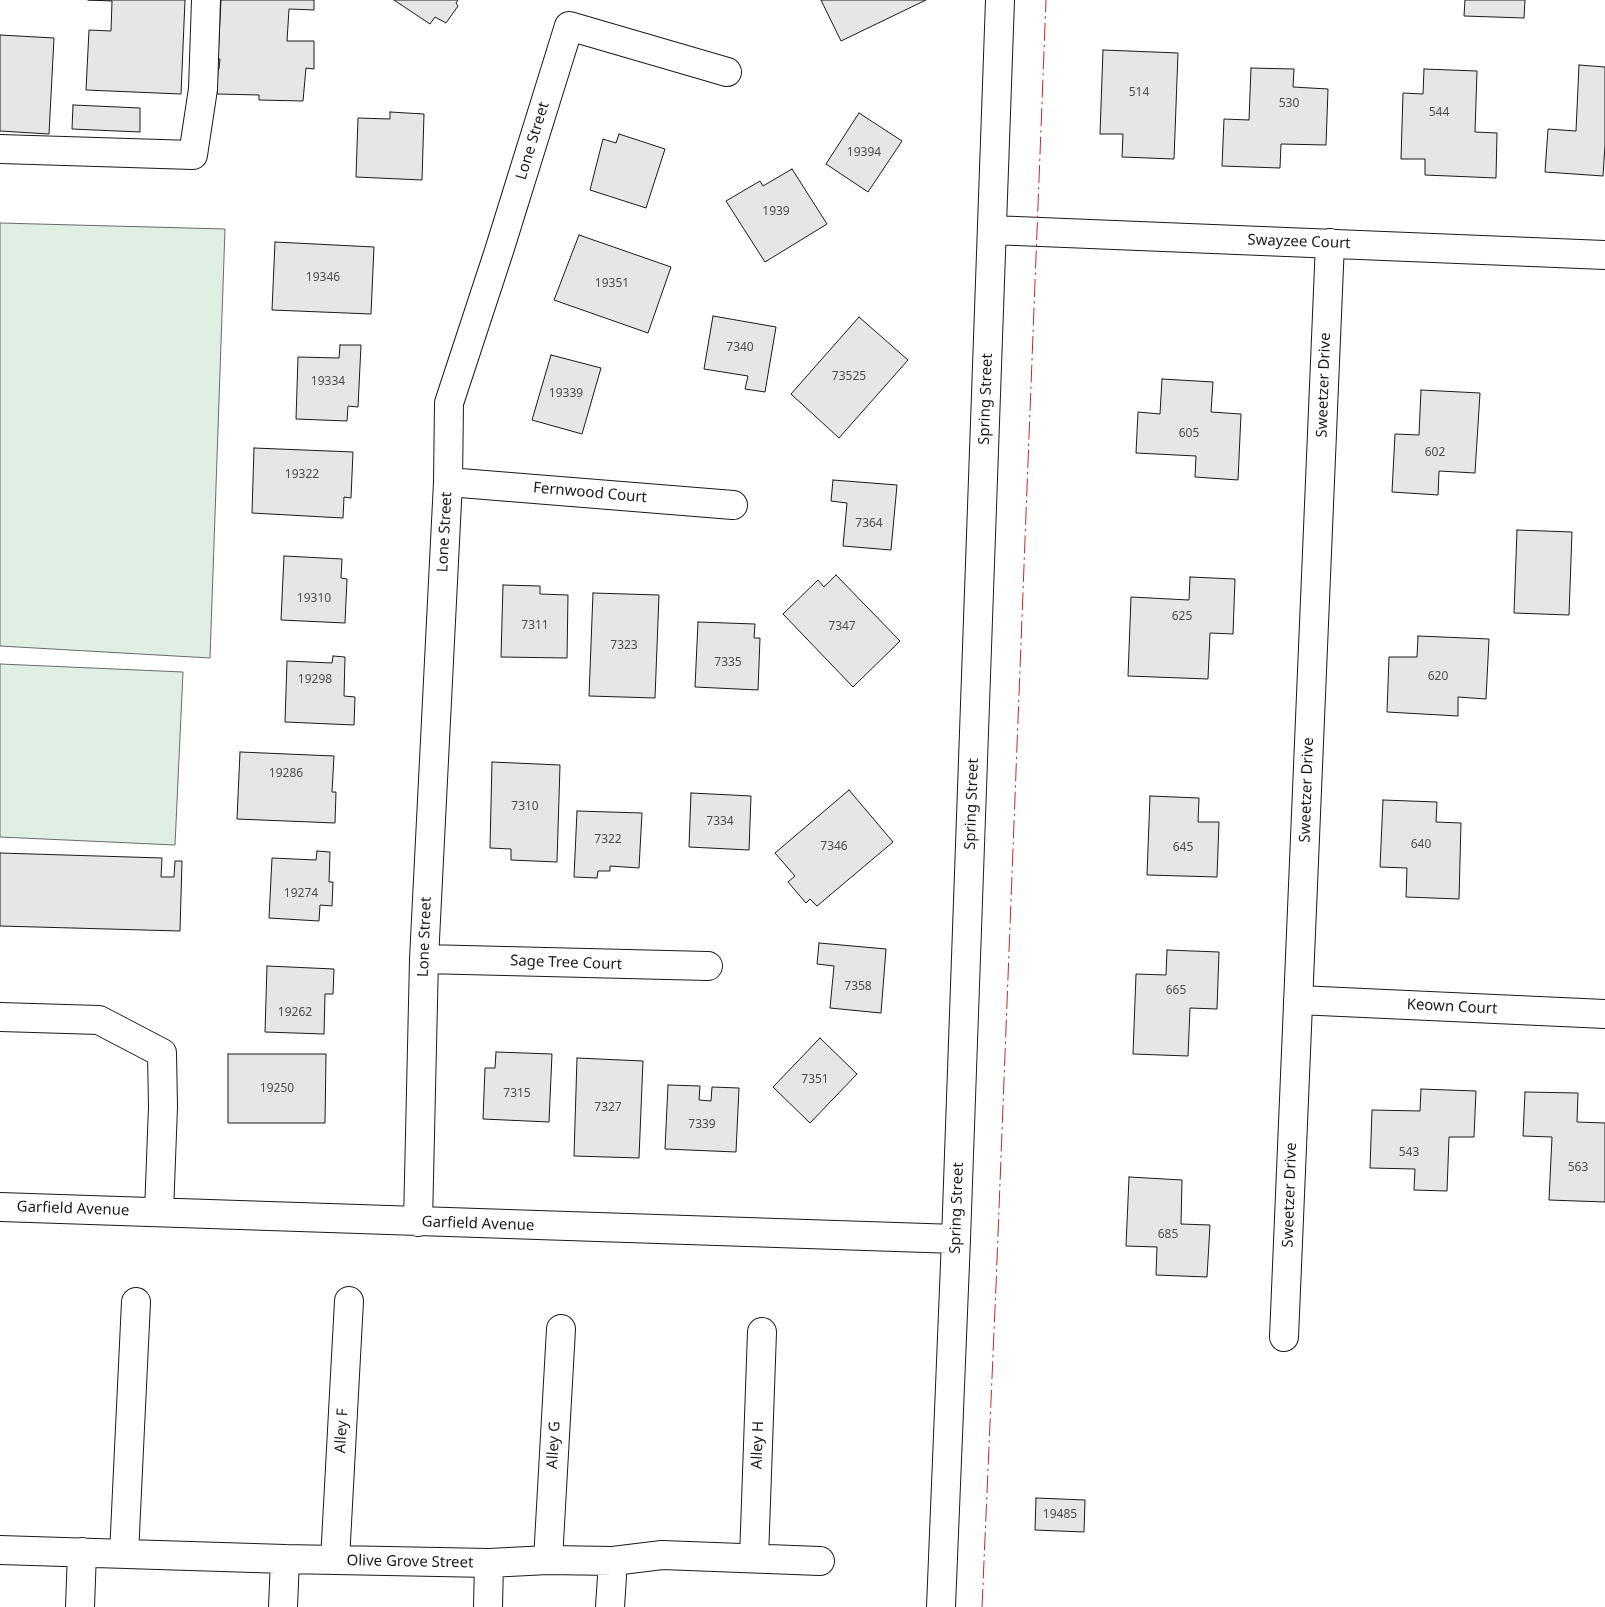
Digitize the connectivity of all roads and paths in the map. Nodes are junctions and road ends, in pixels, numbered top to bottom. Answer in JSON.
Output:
{"nodes":[{"id":1,"x":206,"y":0,"type":"edge"},
{"id":2,"x":1000,"y":0,"type":"edge"},
{"id":3,"x":727,"y":72,"type":"dead end"},
{"id":4,"x":0,"y":149,"type":"edge"},
{"id":5,"x":992,"y":230,"type":"junction"},
{"id":6,"x":1330,"y":244,"type":"junction"},
{"id":7,"x":1605,"y":255,"type":"edge"},
{"id":8,"x":448,"y":482,"type":"junction"},
{"id":9,"x":733,"y":505,"type":"dead end"},
{"id":10,"x":424,"y":959,"type":"junction"},
{"id":11,"x":708,"y":966,"type":"dead end"},
{"id":12,"x":1298,"y":1000,"type":"junction"},
{"id":13,"x":1605,"y":1014,"type":"edge"},
{"id":14,"x":0,"y":1017,"type":"edge"},
{"id":15,"x":0,"y":1207,"type":"edge"},
{"id":16,"x":159,"y":1212,"type":"junction"},
{"id":17,"x":418,"y":1222,"type":"junction"},
{"id":18,"x":956,"y":1239,"type":"junction"},
{"id":19,"x":349,"y":1301,"type":"dead end"},
{"id":20,"x":136,"y":1302,"type":"dead end"},
{"id":21,"x":561,"y":1329,"type":"dead end"},
{"id":22,"x":762,"y":1332,"type":"dead end"},
{"id":23,"x":1284,"y":1336,"type":"dead end"},
{"id":24,"x":0,"y":1550,"type":"edge"},
{"id":25,"x":82,"y":1552,"type":"junction"},
{"id":26,"x":124,"y":1554,"type":"junction"},
{"id":27,"x":754,"y":1558,"type":"junction"},
{"id":28,"x":285,"y":1559,"type":"junction"},
{"id":29,"x":335,"y":1560,"type":"junction"},
{"id":30,"x":548,"y":1560,"type":"junction"},
{"id":31,"x":613,"y":1561,"type":"junction"},
{"id":32,"x":820,"y":1561,"type":"dead end"},
{"id":33,"x":489,"y":1563,"type":"junction"},
{"id":34,"x":80,"y":1607,"type":"edge"},
{"id":35,"x":283,"y":1607,"type":"edge"},
{"id":36,"x":488,"y":1607,"type":"edge"},
{"id":37,"x":610,"y":1607,"type":"edge"},
{"id":38,"x":941,"y":1607,"type":"edge"}],
"edges":[{"from":1,"to":4,"type":"street"},
{"from":2,"to":5,"type":"street","name":"Spring Street"},
{"from":3,"to":8,"type":"street","name":"Lone Street"},
{"from":5,"to":6,"type":"street","name":"Swayzee Court"},
{"from":5,"to":18,"type":"street","name":"Spring Street"},
{"from":6,"to":7,"type":"street","name":"Swayzee Court"},
{"from":6,"to":12,"type":"street","name":"Sweetzer Drive"},
{"from":8,"to":9,"type":"street","name":"Fernwood Court"},
{"from":8,"to":10,"type":"street","name":"Lone Street"},
{"from":10,"to":11,"type":"street","name":"Sage Tree Court"},
{"from":10,"to":17,"type":"street","name":"Lone Street"},
{"from":12,"to":13,"type":"street","name":"Keown Court"},
{"from":12,"to":23,"type":"street","name":"Sweetzer Drive"},
{"from":14,"to":16,"type":"street"},
{"from":15,"to":16,"type":"street","name":"Garfield Avenue"},
{"from":16,"to":17,"type":"street","name":"Garfield Avenue"},
{"from":17,"to":18,"type":"street","name":"Garfield Avenue"},
{"from":18,"to":38,"type":"street","name":"Spring Street"},
{"from":19,"to":29,"type":"street","name":"Alley F"},
{"from":20,"to":26,"type":"street"},
{"from":21,"to":30,"type":"street","name":"Alley G"},
{"from":22,"to":27,"type":"street","name":"Alley H"},
{"from":24,"to":25,"type":"street","name":"Olive Grove Street"},
{"from":25,"to":26,"type":"street","name":"Olive Grove Street"},
{"from":25,"to":34,"type":"street"},
{"from":26,"to":28,"type":"street","name":"Olive Grove Street"},
{"from":27,"to":31,"type":"street","name":"Olive Grove Street"},
{"from":27,"to":32,"type":"street","name":"Olive Grove Street"},
{"from":28,"to":29,"type":"street","name":"Olive Grove Street"},
{"from":28,"to":35,"type":"street"},
{"from":29,"to":33,"type":"street","name":"Olive Grove Street"},
{"from":30,"to":31,"type":"street","name":"Olive Grove Street"},
{"from":30,"to":33,"type":"street","name":"Olive Grove Street"},
{"from":31,"to":37,"type":"street"},
{"from":33,"to":36,"type":"street"}]}
